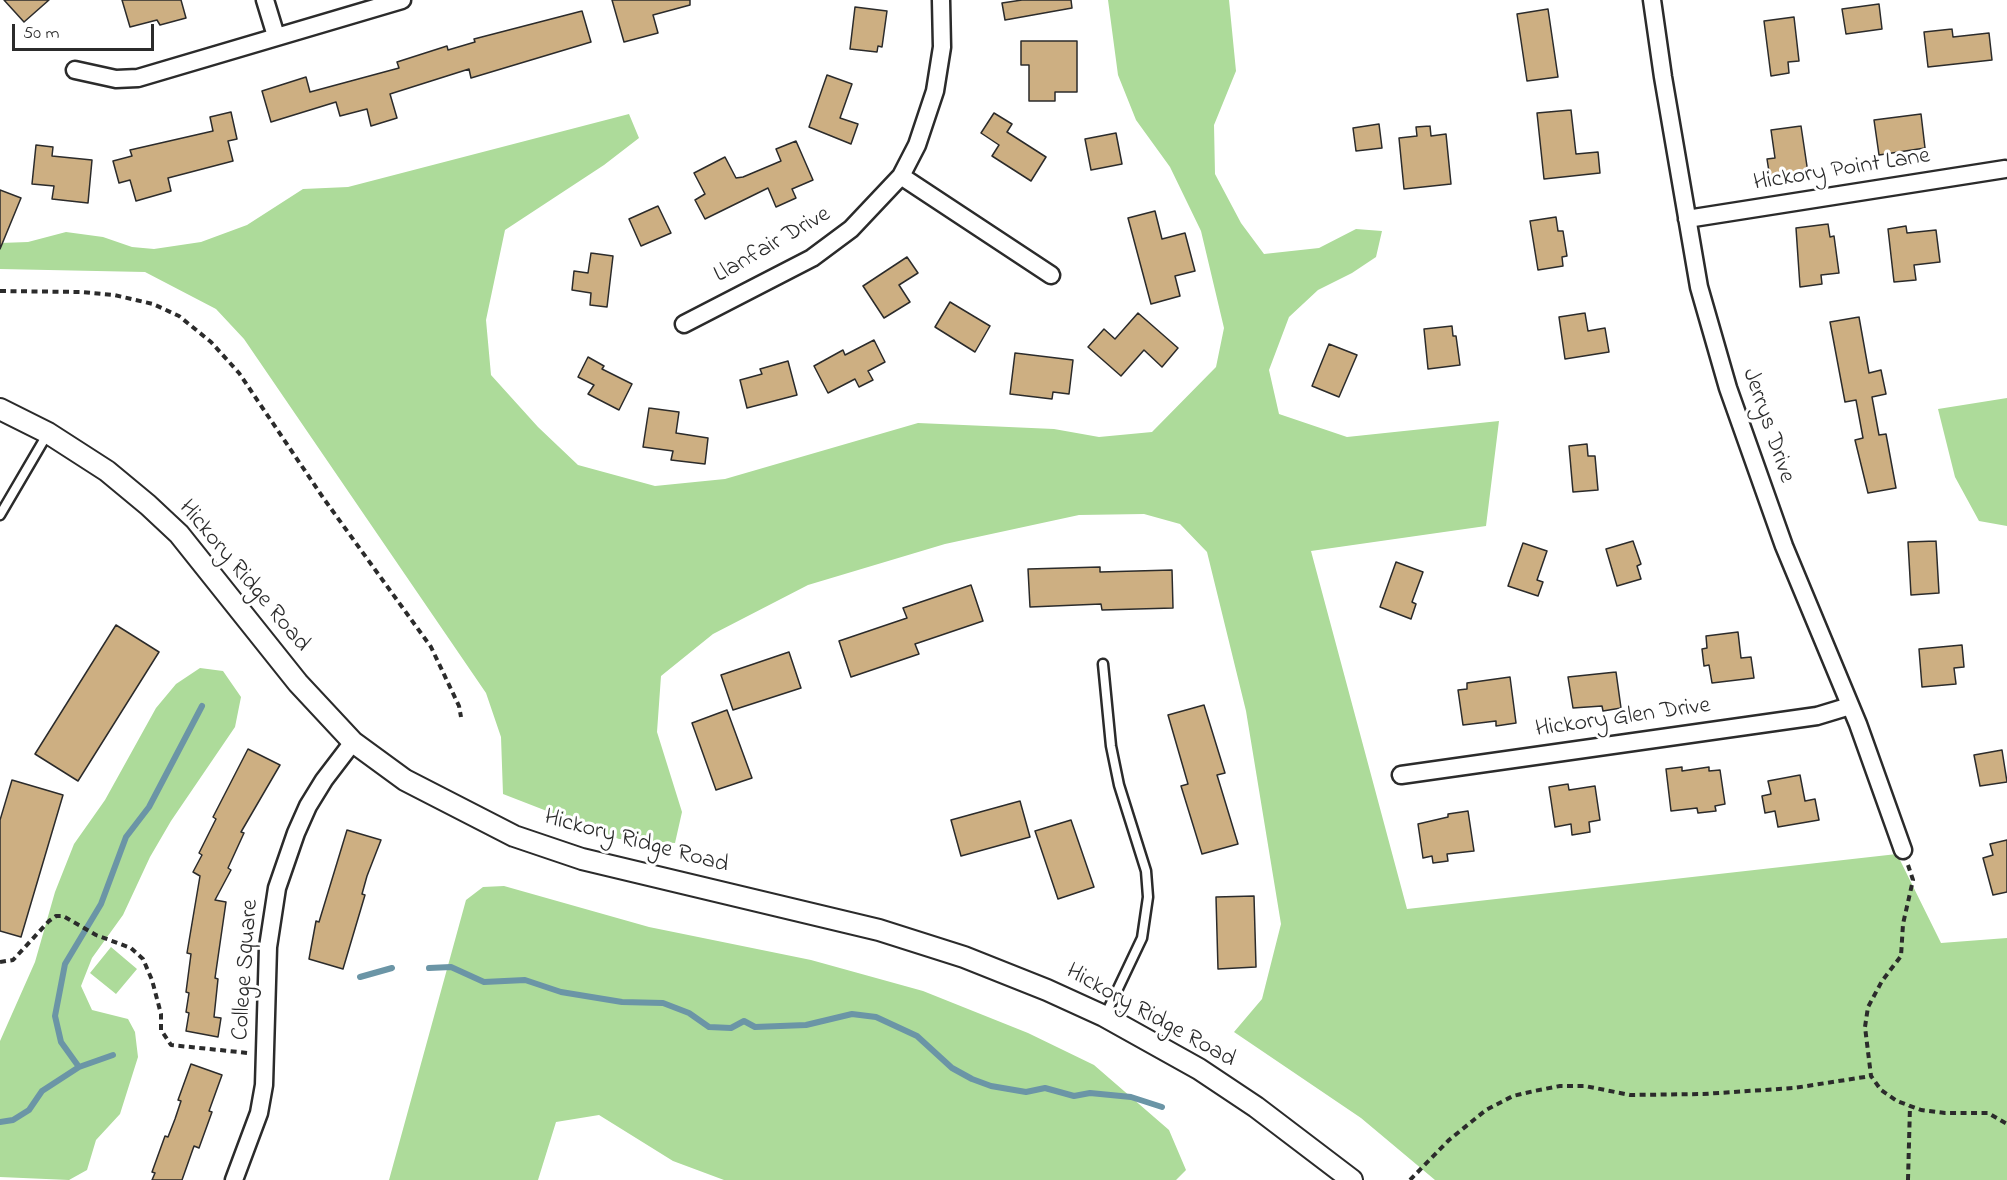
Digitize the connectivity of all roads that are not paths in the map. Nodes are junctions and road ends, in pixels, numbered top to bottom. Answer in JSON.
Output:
{"nodes":[{"id":1,"x":265,"y":0,"type":"edge"},
{"id":2,"x":402,"y":0,"type":"edge"},
{"id":3,"x":941,"y":0,"type":"edge"},
{"id":4,"x":1652,"y":0,"type":"edge"},
{"id":5,"x":276,"y":36,"type":"junction"},
{"id":6,"x":75,"y":70,"type":"dead end"},
{"id":7,"x":2005,"y":169,"type":"dead end"},
{"id":8,"x":901,"y":176,"type":"junction"},
{"id":9,"x":1687,"y":219,"type":"junction"},
{"id":10,"x":1051,"y":274,"type":"dead end"},
{"id":11,"x":684,"y":324,"type":"dead end"},
{"id":12,"x":0,"y":409,"type":"edge"},
{"id":13,"x":48,"y":433,"type":"junction"},
{"id":14,"x":4,"y":498,"type":"edge"},
{"id":15,"x":0,"y":515,"type":"edge"},
{"id":16,"x":1102,"y":664,"type":"dead end"},
{"id":17,"x":1850,"y":706,"type":"junction"},
{"id":18,"x":353,"y":742,"type":"junction"},
{"id":19,"x":1401,"y":775,"type":"dead end"},
{"id":20,"x":1903,"y":850,"type":"road end"},
{"id":21,"x":1104,"y":1016,"type":"junction"},
{"id":22,"x":234,"y":1180,"type":"edge"},
{"id":23,"x":1352,"y":1180,"type":"edge"}],
"edges":[{"from":1,"to":5,"type":"street"},
{"from":2,"to":5,"type":"street"},
{"from":3,"to":8,"type":"street","name":"Llanfair Drive"},
{"from":4,"to":9,"type":"street","name":"Jerrys Drive"},
{"from":5,"to":6,"type":"street"},
{"from":7,"to":9,"type":"street","name":"Hickory Point Lane"},
{"from":8,"to":10,"type":"street"},
{"from":8,"to":11,"type":"street","name":"Llanfair Drive"},
{"from":9,"to":17,"type":"street","name":"Jerrys Drive"},
{"from":12,"to":13,"type":"street","name":"Hickory Ridge Road"},
{"from":13,"to":14,"type":"lane"},
{"from":13,"to":18,"type":"street","name":"Hickory Ridge Road"},
{"from":14,"to":15,"type":"lane"},
{"from":16,"to":21,"type":"lane"},
{"from":17,"to":19,"type":"street","name":"Hickory Glen Drive"},
{"from":17,"to":20,"type":"street","name":"Jerrys Drive"},
{"from":18,"to":21,"type":"street","name":"Hickory Ridge Road"},
{"from":18,"to":22,"type":"street","name":"College Square"},
{"from":21,"to":23,"type":"street","name":"Hickory Ridge Road"}]}
